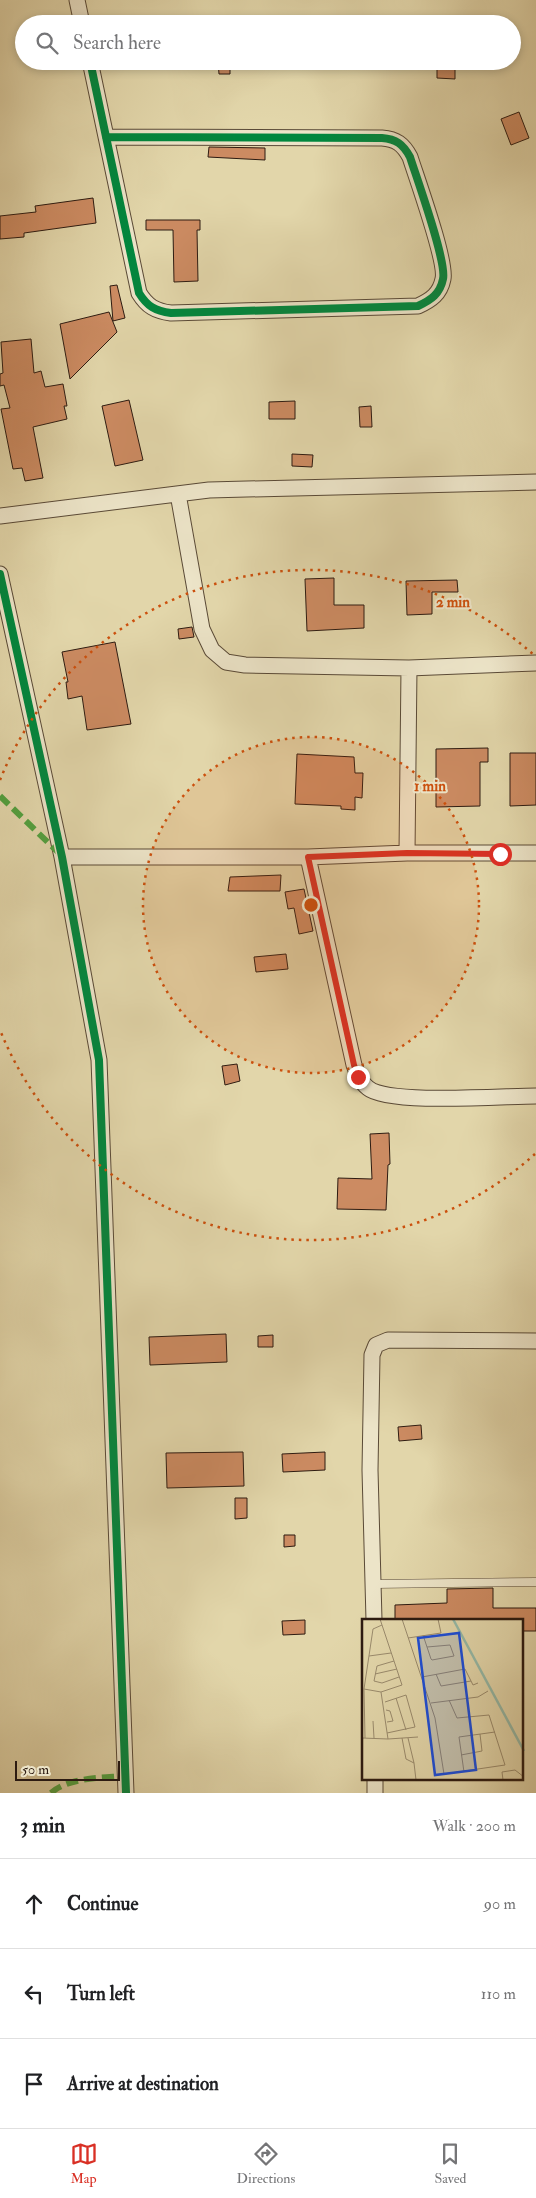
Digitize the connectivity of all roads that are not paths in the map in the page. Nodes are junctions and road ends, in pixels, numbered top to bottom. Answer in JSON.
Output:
{"nodes":[{"id":1,"x":77,"y":0,"type":"edge"},
{"id":2,"x":80,"y":15,"type":"edge"},
{"id":3,"x":92,"y":70,"type":"edge"},
{"id":4,"x":106,"y":137,"type":"junction"},
{"id":5,"x":536,"y":482,"type":"edge"},
{"id":6,"x":178,"y":494,"type":"junction"},
{"id":7,"x":0,"y":516,"type":"edge"},
{"id":8,"x":0,"y":574,"type":"edge"},
{"id":9,"x":536,"y":662,"type":"edge"},
{"id":10,"x":408,"y":668,"type":"junction"},
{"id":11,"x":407,"y":853,"type":"junction"},
{"id":12,"x":536,"y":853,"type":"edge"},
{"id":13,"x":62,"y":857,"type":"junction"},
{"id":14,"x":308,"y":857,"type":"junction"},
{"id":15,"x":536,"y":1096,"type":"edge"},
{"id":16,"x":536,"y":1341,"type":"edge"},
{"id":17,"x":536,"y":1582,"type":"edge"},
{"id":18,"x":374,"y":1584,"type":"junction"},
{"id":19,"x":374,"y":1619,"type":"edge"},
{"id":20,"x":375,"y":1780,"type":"edge"},
{"id":21,"x":126,"y":1793,"type":"edge"},
{"id":22,"x":375,"y":1793,"type":"edge"}],
"edges":[{"from":1,"to":2,"type":"street"},
{"from":3,"to":4,"type":"street"},
{"from":4,"to":4,"type":"street"},
{"from":5,"to":6,"type":"street"},
{"from":6,"to":7,"type":"street"},
{"from":6,"to":10,"type":"street"},
{"from":8,"to":13,"type":"street"},
{"from":9,"to":10,"type":"street"},
{"from":10,"to":11,"type":"street"},
{"from":11,"to":12,"type":"street"},
{"from":11,"to":14,"type":"street"},
{"from":13,"to":14,"type":"street"},
{"from":13,"to":21,"type":"street"},
{"from":14,"to":15,"type":"street"},
{"from":16,"to":18,"type":"street"},
{"from":17,"to":18,"type":"lane"},
{"from":18,"to":19,"type":"street"},
{"from":20,"to":22,"type":"street"}]}
